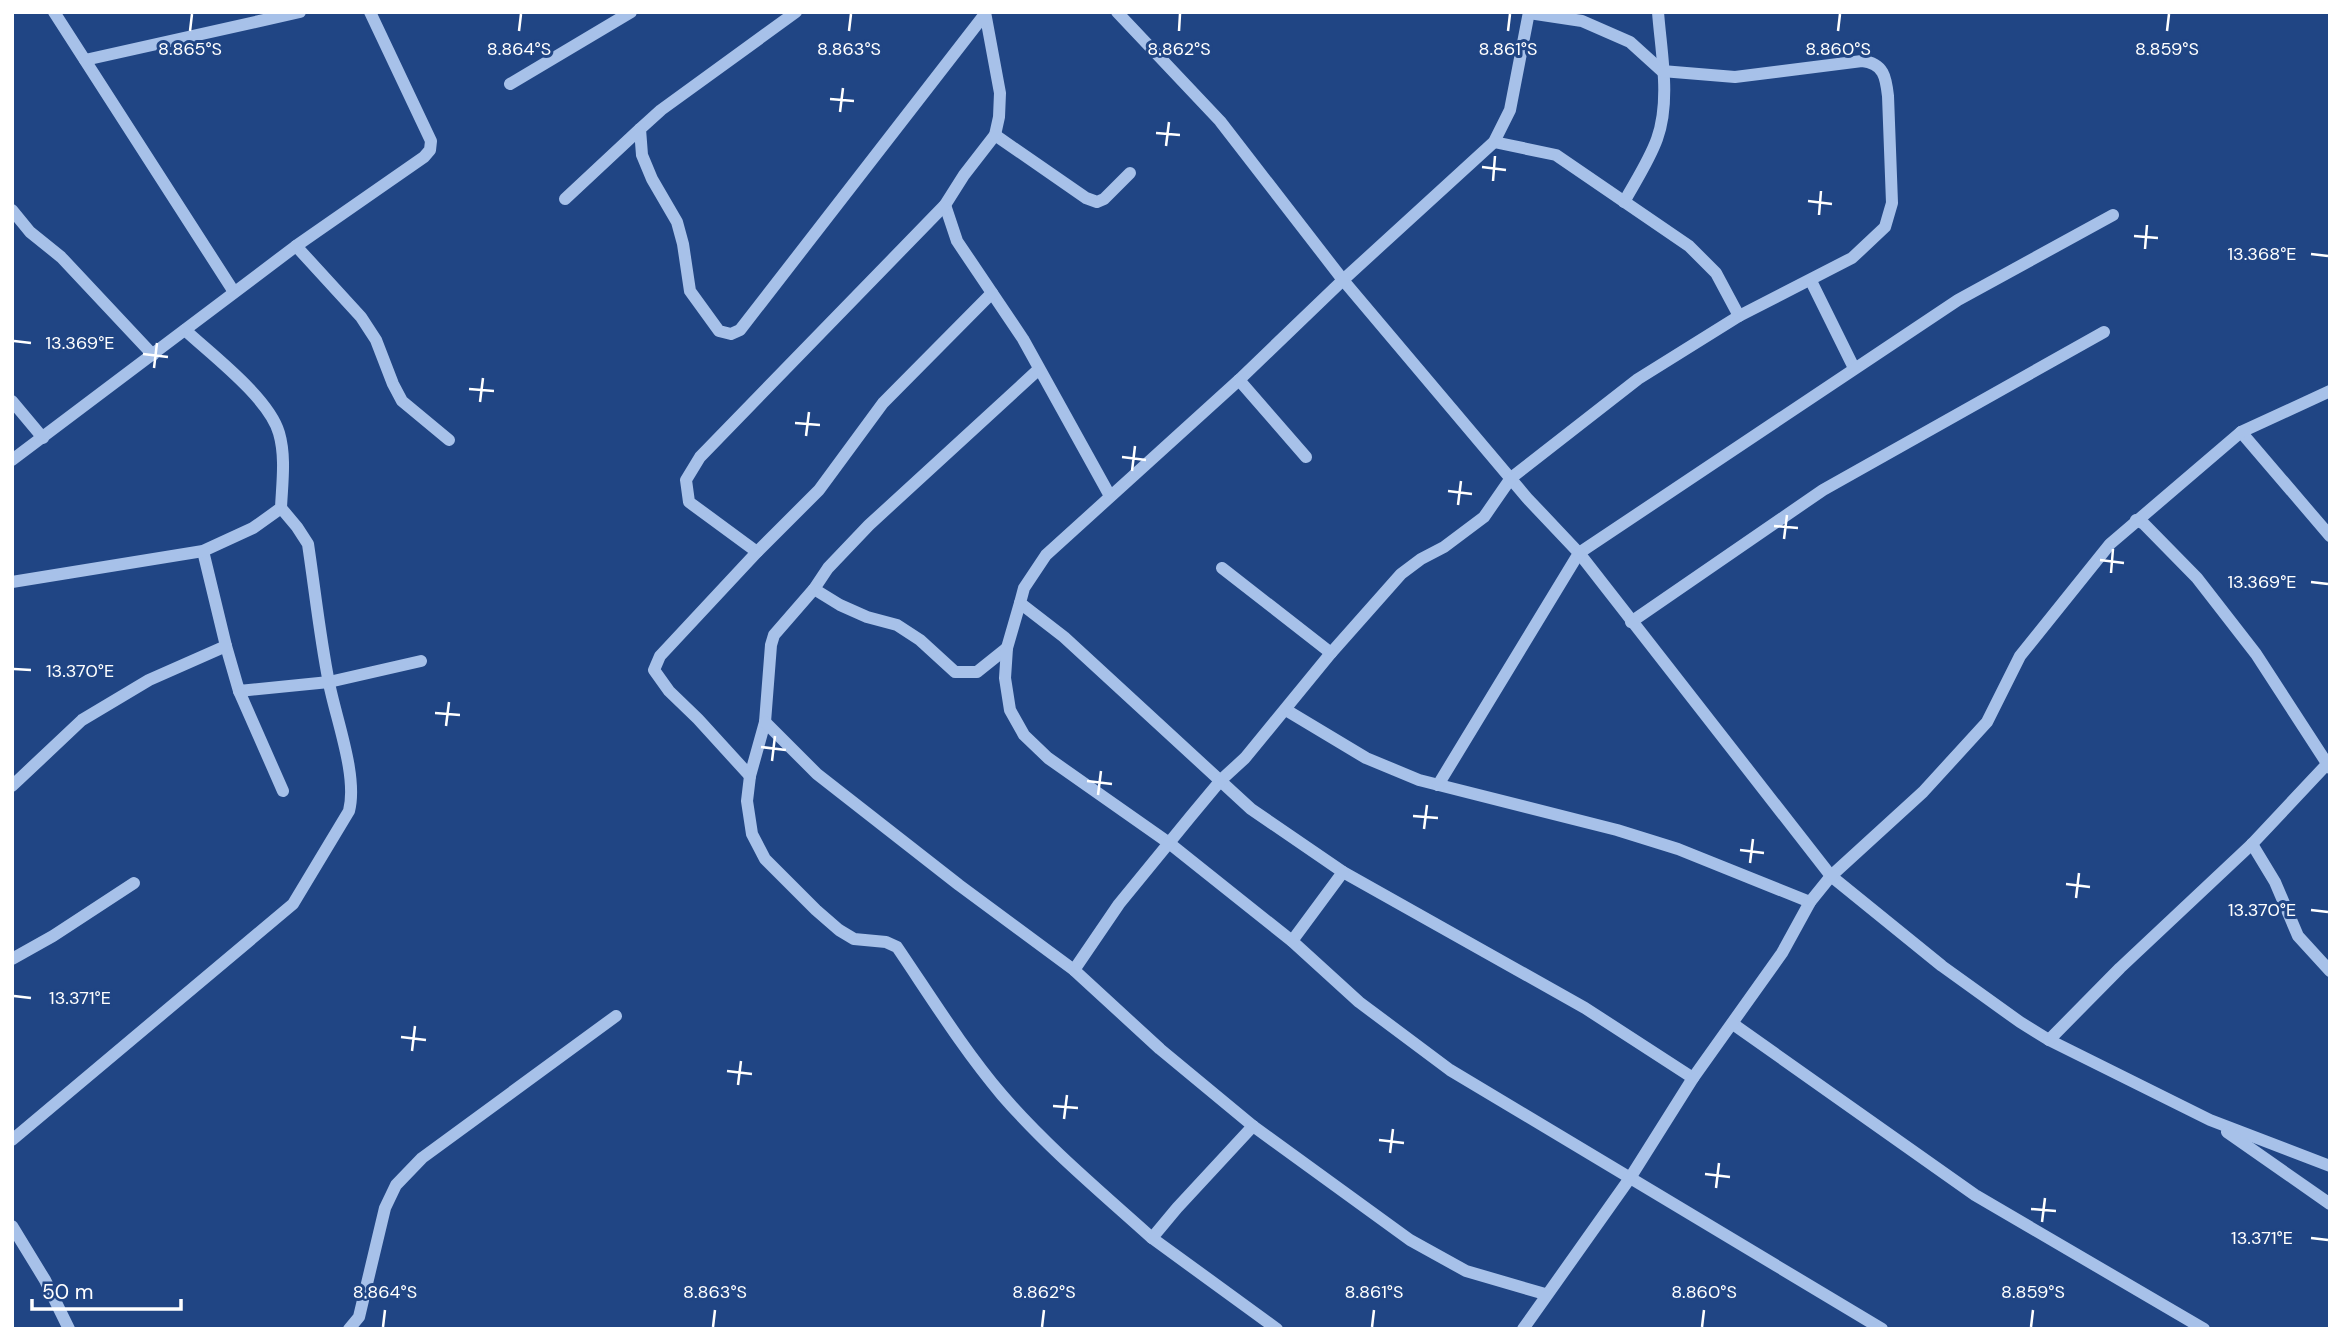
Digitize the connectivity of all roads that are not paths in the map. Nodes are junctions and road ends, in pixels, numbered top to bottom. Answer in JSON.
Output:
{"nodes":[{"id":1,"x":54,"y":12,"type":"edge"},
{"id":2,"x":300,"y":12,"type":"edge"},
{"id":3,"x":370,"y":12,"type":"edge"},
{"id":4,"x":631,"y":12,"type":"edge"},
{"id":5,"x":796,"y":12,"type":"edge"},
{"id":6,"x":1117,"y":12,"type":"edge"},
{"id":7,"x":1658,"y":12,"type":"edge"},
{"id":8,"x":985,"y":13,"type":"edge"},
{"id":9,"x":1529,"y":13,"type":"edge"},
{"id":10,"x":85,"y":60,"type":"junction"},
{"id":11,"x":1662,"y":71,"type":"junction"},
{"id":12,"x":510,"y":84,"type":"dead end"},
{"id":13,"x":640,"y":129,"type":"junction"},
{"id":14,"x":995,"y":135,"type":"junction"},
{"id":15,"x":1494,"y":142,"type":"junction"},
{"id":16,"x":1130,"y":173,"type":"dead end"},
{"id":17,"x":565,"y":199,"type":"dead end"},
{"id":18,"x":1624,"y":202,"type":"junction"},
{"id":19,"x":946,"y":205,"type":"junction"},
{"id":20,"x":12,"y":210,"type":"edge"},
{"id":21,"x":2113,"y":215,"type":"dead end"},
{"id":22,"x":296,"y":246,"type":"junction"},
{"id":23,"x":1343,"y":279,"type":"junction"},
{"id":24,"x":1811,"y":281,"type":"junction"},
{"id":25,"x":234,"y":292,"type":"junction"},
{"id":26,"x":992,"y":293,"type":"junction"},
{"id":27,"x":1739,"y":316,"type":"junction"},
{"id":28,"x":185,"y":330,"type":"junction"},
{"id":29,"x":2104,"y":332,"type":"dead end"},
{"id":30,"x":153,"y":355,"type":"junction"},
{"id":31,"x":1854,"y":368,"type":"junction"},
{"id":32,"x":1039,"y":369,"type":"junction"},
{"id":33,"x":1239,"y":380,"type":"junction"},
{"id":34,"x":2330,"y":391,"type":"edge"},
{"id":35,"x":12,"y":401,"type":"edge"},
{"id":36,"x":2241,"y":432,"type":"junction"},
{"id":37,"x":43,"y":438,"type":"junction"},
{"id":38,"x":449,"y":440,"type":"dead end"},
{"id":39,"x":1306,"y":457,"type":"dead end"},
{"id":40,"x":12,"y":460,"type":"edge"},
{"id":41,"x":1511,"y":478,"type":"junction"},
{"id":42,"x":1110,"y":496,"type":"junction"},
{"id":43,"x":281,"y":509,"type":"junction"},
{"id":44,"x":2136,"y":520,"type":"junction"},
{"id":45,"x":2330,"y":536,"type":"edge"},
{"id":46,"x":203,"y":551,"type":"junction"},
{"id":47,"x":757,"y":552,"type":"junction"},
{"id":48,"x":1579,"y":553,"type":"junction"},
{"id":49,"x":1222,"y":568,"type":"dead end"},
{"id":50,"x":12,"y":582,"type":"edge"},
{"id":51,"x":814,"y":589,"type":"junction"},
{"id":52,"x":1020,"y":603,"type":"junction"},
{"id":53,"x":1631,"y":622,"type":"junction"},
{"id":54,"x":226,"y":646,"type":"junction"},
{"id":55,"x":1007,"y":648,"type":"junction"},
{"id":56,"x":1331,"y":653,"type":"junction"},
{"id":57,"x":421,"y":661,"type":"dead end"},
{"id":58,"x":329,"y":682,"type":"junction"},
{"id":59,"x":239,"y":691,"type":"junction"},
{"id":60,"x":1286,"y":710,"type":"junction"},
{"id":61,"x":765,"y":722,"type":"junction"},
{"id":62,"x":2329,"y":765,"type":"edge"},
{"id":63,"x":750,"y":776,"type":"junction"},
{"id":64,"x":1221,"y":780,"type":"junction"},
{"id":65,"x":1438,"y":785,"type":"junction"},
{"id":66,"x":12,"y":786,"type":"edge"},
{"id":67,"x":283,"y":791,"type":"dead end"},
{"id":68,"x":1169,"y":844,"type":"junction"},
{"id":69,"x":2252,"y":844,"type":"junction"},
{"id":70,"x":1343,"y":872,"type":"junction"},
{"id":71,"x":1831,"y":876,"type":"junction"},
{"id":72,"x":134,"y":883,"type":"dead end"},
{"id":73,"x":1810,"y":902,"type":"junction"},
{"id":74,"x":1292,"y":941,"type":"junction"},
{"id":75,"x":12,"y":959,"type":"edge"},
{"id":76,"x":1074,"y":970,"type":"junction"},
{"id":77,"x":2330,"y":971,"type":"edge"},
{"id":78,"x":616,"y":1016,"type":"dead end"},
{"id":79,"x":1733,"y":1024,"type":"junction"},
{"id":80,"x":2049,"y":1040,"type":"junction"},
{"id":81,"x":1693,"y":1079,"type":"junction"},
{"id":82,"x":2210,"y":1120,"type":"junction"},
{"id":83,"x":1253,"y":1126,"type":"junction"},
{"id":84,"x":12,"y":1140,"type":"edge"},
{"id":85,"x":2330,"y":1166,"type":"edge"},
{"id":86,"x":1630,"y":1178,"type":"junction"},
{"id":87,"x":2330,"y":1204,"type":"edge"},
{"id":88,"x":12,"y":1226,"type":"edge"},
{"id":89,"x":1152,"y":1238,"type":"junction"},
{"id":90,"x":1545,"y":1294,"type":"junction"},
{"id":91,"x":1529,"y":1327,"type":"edge"},
{"id":92,"x":69,"y":1329,"type":"edge"},
{"id":93,"x":349,"y":1329,"type":"edge"},
{"id":94,"x":1277,"y":1329,"type":"edge"},
{"id":95,"x":1882,"y":1329,"type":"edge"},
{"id":96,"x":2204,"y":1329,"type":"edge"}],
"edges":[{"from":1,"to":10,"type":"street"},
{"from":2,"to":10,"type":"street"},
{"from":3,"to":22,"type":"street"},
{"from":4,"to":12,"type":"street"},
{"from":5,"to":13,"type":"street"},
{"from":6,"to":23,"type":"street"},
{"from":7,"to":11,"type":"street"},
{"from":8,"to":13,"type":"street"},
{"from":8,"to":14,"type":"street"},
{"from":9,"to":11,"type":"street"},
{"from":9,"to":15,"type":"street"},
{"from":10,"to":25,"type":"street"},
{"from":11,"to":18,"type":"street"},
{"from":11,"to":24,"type":"street"},
{"from":13,"to":17,"type":"street"},
{"from":14,"to":16,"type":"street"},
{"from":14,"to":19,"type":"street"},
{"from":15,"to":18,"type":"street"},
{"from":15,"to":23,"type":"street"},
{"from":18,"to":27,"type":"street"},
{"from":19,"to":26,"type":"street"},
{"from":19,"to":47,"type":"street"},
{"from":20,"to":30,"type":"street"},
{"from":21,"to":31,"type":"street"},
{"from":22,"to":25,"type":"street"},
{"from":22,"to":38,"type":"street"},
{"from":23,"to":33,"type":"street"},
{"from":23,"to":41,"type":"street"},
{"from":24,"to":27,"type":"street"},
{"from":24,"to":31,"type":"street"},
{"from":25,"to":28,"type":"street"},
{"from":26,"to":32,"type":"street"},
{"from":26,"to":47,"type":"street"},
{"from":27,"to":41,"type":"street"},
{"from":28,"to":30,"type":"street"},
{"from":28,"to":43,"type":"street"},
{"from":29,"to":53,"type":"street"},
{"from":30,"to":37,"type":"street"},
{"from":31,"to":48,"type":"street"},
{"from":32,"to":42,"type":"street"},
{"from":32,"to":51,"type":"street"},
{"from":33,"to":39,"type":"street"},
{"from":33,"to":42,"type":"street"},
{"from":34,"to":36,"type":"street"},
{"from":35,"to":37,"type":"street"},
{"from":36,"to":44,"type":"street"},
{"from":36,"to":45,"type":"street"},
{"from":37,"to":40,"type":"street"},
{"from":41,"to":48,"type":"street"},
{"from":41,"to":56,"type":"street"},
{"from":42,"to":52,"type":"street"},
{"from":43,"to":46,"type":"street"},
{"from":43,"to":58,"type":"street"},
{"from":44,"to":62,"type":"street"},
{"from":44,"to":71,"type":"street"},
{"from":46,"to":50,"type":"street"},
{"from":46,"to":54,"type":"street"},
{"from":47,"to":63,"type":"street"},
{"from":48,"to":53,"type":"street"},
{"from":48,"to":65,"type":"street"},
{"from":49,"to":56,"type":"street"},
{"from":51,"to":55,"type":"street"},
{"from":51,"to":61,"type":"street"},
{"from":52,"to":55,"type":"street"},
{"from":52,"to":64,"type":"street"},
{"from":53,"to":71,"type":"street"},
{"from":54,"to":59,"type":"street"},
{"from":54,"to":66,"type":"street"},
{"from":55,"to":68,"type":"street"},
{"from":56,"to":60,"type":"street"},
{"from":57,"to":58,"type":"street"},
{"from":58,"to":59,"type":"street"},
{"from":58,"to":84,"type":"street"},
{"from":59,"to":67,"type":"street"},
{"from":60,"to":64,"type":"street"},
{"from":60,"to":65,"type":"street"},
{"from":61,"to":63,"type":"street"},
{"from":61,"to":76,"type":"street"},
{"from":62,"to":69,"type":"street"},
{"from":63,"to":89,"type":"street"},
{"from":64,"to":68,"type":"street"},
{"from":64,"to":70,"type":"street"},
{"from":65,"to":73,"type":"street"},
{"from":68,"to":74,"type":"street"},
{"from":68,"to":76,"type":"street"},
{"from":69,"to":77,"type":"street"},
{"from":69,"to":80,"type":"street"},
{"from":70,"to":74,"type":"street"},
{"from":70,"to":81,"type":"street"},
{"from":71,"to":73,"type":"street"},
{"from":71,"to":80,"type":"street"},
{"from":72,"to":75,"type":"street"},
{"from":73,"to":79,"type":"street"},
{"from":74,"to":86,"type":"street"},
{"from":76,"to":83,"type":"street"},
{"from":78,"to":93,"type":"street"},
{"from":79,"to":81,"type":"street"},
{"from":79,"to":96,"type":"street"},
{"from":80,"to":82,"type":"street"},
{"from":81,"to":86,"type":"street"},
{"from":82,"to":85,"type":"street"},
{"from":82,"to":87,"type":"street"},
{"from":83,"to":89,"type":"street"},
{"from":83,"to":90,"type":"street"},
{"from":86,"to":90,"type":"street"},
{"from":86,"to":95,"type":"street"},
{"from":88,"to":92,"type":"street"},
{"from":89,"to":94,"type":"street"},
{"from":90,"to":91,"type":"street"}]}
